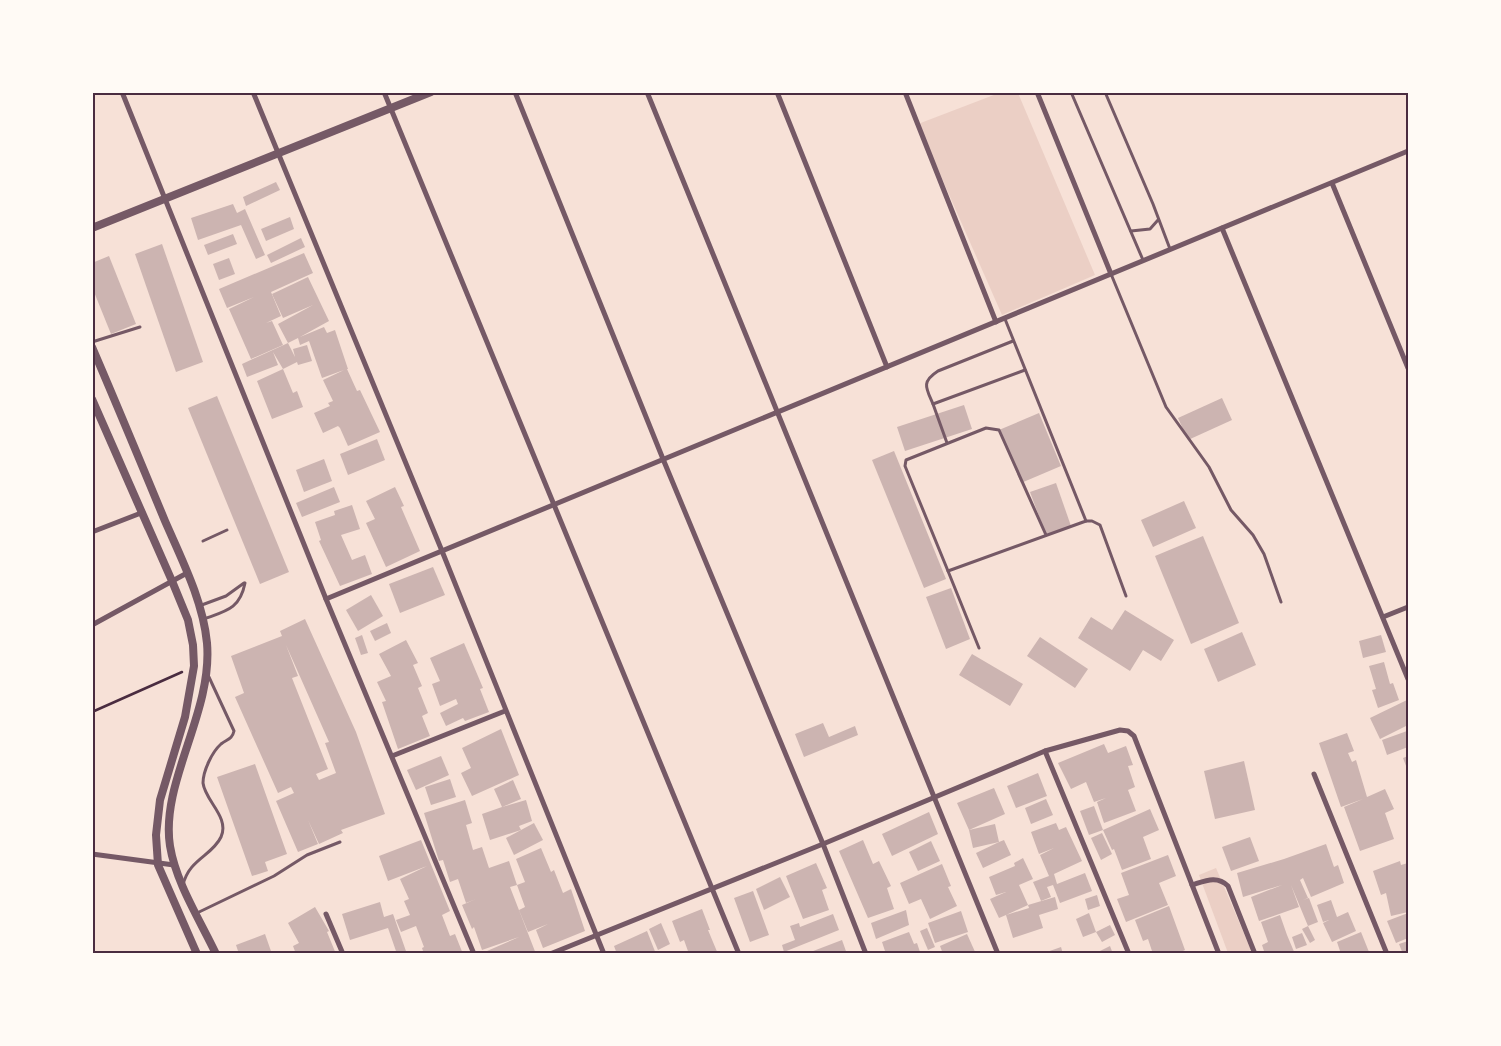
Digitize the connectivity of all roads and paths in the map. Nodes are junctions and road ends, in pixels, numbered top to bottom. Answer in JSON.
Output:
{"nodes":[{"id":1,"x":122,"y":92,"type":"edge"},
{"id":2,"x":253,"y":92,"type":"edge"},
{"id":3,"x":384,"y":92,"type":"edge"},
{"id":4,"x":431,"y":92,"type":"edge"},
{"id":5,"x":516,"y":92,"type":"edge"},
{"id":6,"x":647,"y":92,"type":"edge"},
{"id":7,"x":777,"y":92,"type":"edge"},
{"id":8,"x":905,"y":92,"type":"edge"},
{"id":9,"x":1037,"y":92,"type":"edge"},
{"id":10,"x":1072,"y":92,"type":"edge"},
{"id":11,"x":1105,"y":92,"type":"edge"},
{"id":12,"x":391,"y":108,"type":"junction"},
{"id":13,"x":1408,"y":151,"type":"edge"},
{"id":14,"x":278,"y":154,"type":"junction"},
{"id":15,"x":1332,"y":182,"type":"junction"},
{"id":16,"x":166,"y":199,"type":"junction"},
{"id":17,"x":1158,"y":220,"type":"junction"},
{"id":18,"x":92,"y":228,"type":"edge"},
{"id":19,"x":1222,"y":228,"type":"junction"},
{"id":20,"x":1131,"y":231,"type":"junction"},
{"id":21,"x":1170,"y":249,"type":"junction"},
{"id":22,"x":1143,"y":261,"type":"junction"},
{"id":23,"x":1111,"y":274,"type":"junction"},
{"id":24,"x":1004,"y":318,"type":"junction"},
{"id":25,"x":996,"y":322,"type":"junction"},
{"id":26,"x":140,"y":328,"type":"dead end"},
{"id":27,"x":1013,"y":341,"type":"junction"},
{"id":28,"x":92,"y":342,"type":"edge"},
{"id":29,"x":92,"y":347,"type":"edge"},
{"id":30,"x":887,"y":367,"type":"junction"},
{"id":31,"x":1408,"y":368,"type":"edge"},
{"id":32,"x":1025,"y":370,"type":"junction"},
{"id":33,"x":92,"y":399,"type":"edge"},
{"id":34,"x":933,"y":404,"type":"junction"},
{"id":35,"x":776,"y":413,"type":"junction"},
{"id":36,"x":947,"y":443,"type":"junction"},
{"id":37,"x":663,"y":459,"type":"junction"},
{"id":38,"x":554,"y":505,"type":"junction"},
{"id":39,"x":141,"y":513,"type":"junction"},
{"id":40,"x":1086,"y":521,"type":"junction"},
{"id":41,"x":227,"y":530,"type":"dead end"},
{"id":42,"x":92,"y":532,"type":"edge"},
{"id":43,"x":1046,"y":535,"type":"junction"},
{"id":44,"x":203,"y":541,"type":"dead end"},
{"id":45,"x":442,"y":551,"type":"junction"},
{"id":46,"x":948,"y":571,"type":"junction"},
{"id":47,"x":187,"y":573,"type":"junction"},
{"id":48,"x":172,"y":580,"type":"junction"},
{"id":49,"x":1126,"y":596,"type":"dead end"},
{"id":50,"x":326,"y":599,"type":"junction"},
{"id":51,"x":1281,"y":602,"type":"dead end"},
{"id":52,"x":199,"y":606,"type":"junction"},
{"id":53,"x":1408,"y":607,"type":"edge"},
{"id":54,"x":1383,"y":618,"type":"junction"},
{"id":55,"x":203,"y":620,"type":"junction"},
{"id":56,"x":92,"y":625,"type":"edge"},
{"id":57,"x":207,"y":642,"type":"junction"},
{"id":58,"x":194,"y":645,"type":"junction"},
{"id":59,"x":979,"y":648,"type":"dead end"},
{"id":60,"x":194,"y":666,"type":"junction"},
{"id":61,"x":206,"y":672,"type":"junction"},
{"id":62,"x":1408,"y":679,"type":"edge"},
{"id":63,"x":505,"y":711,"type":"junction"},
{"id":64,"x":92,"y":712,"type":"edge"},
{"id":65,"x":1045,"y":751,"type":"junction"},
{"id":66,"x":392,"y":756,"type":"junction"},
{"id":67,"x":1314,"y":774,"type":"dead end"},
{"id":68,"x":933,"y":797,"type":"junction"},
{"id":69,"x":340,"y":842,"type":"dead end"},
{"id":70,"x":823,"y":844,"type":"junction"},
{"id":71,"x":92,"y":854,"type":"edge"},
{"id":72,"x":158,"y":865,"type":"junction"},
{"id":73,"x":174,"y":865,"type":"junction"},
{"id":74,"x":183,"y":886,"type":"junction"},
{"id":75,"x":1192,"y":886,"type":"junction"},
{"id":76,"x":711,"y":888,"type":"junction"},
{"id":77,"x":196,"y":913,"type":"junction"},
{"id":78,"x":326,"y":914,"type":"dead end"},
{"id":79,"x":595,"y":934,"type":"junction"},
{"id":80,"x":197,"y":954,"type":"edge"},
{"id":81,"x":216,"y":954,"type":"edge"},
{"id":82,"x":343,"y":954,"type":"edge"},
{"id":83,"x":474,"y":954,"type":"edge"},
{"id":84,"x":550,"y":954,"type":"edge"},
{"id":85,"x":604,"y":954,"type":"edge"},
{"id":86,"x":739,"y":954,"type":"edge"},
{"id":87,"x":866,"y":954,"type":"edge"},
{"id":88,"x":998,"y":954,"type":"edge"},
{"id":89,"x":1129,"y":954,"type":"edge"},
{"id":90,"x":1219,"y":954,"type":"edge"},
{"id":91,"x":1255,"y":954,"type":"edge"},
{"id":92,"x":1387,"y":954,"type":"edge"}],
"edges":[{"from":1,"to":16,"type":"street"},
{"from":2,"to":14,"type":"street"},
{"from":3,"to":12,"type":"street"},
{"from":4,"to":12,"type":"street"},
{"from":5,"to":37,"type":"street"},
{"from":6,"to":35,"type":"street"},
{"from":7,"to":30,"type":"street"},
{"from":8,"to":25,"type":"street"},
{"from":9,"to":23,"type":"street"},
{"from":10,"to":20,"type":"lane"},
{"from":11,"to":17,"type":"lane"},
{"from":12,"to":14,"type":"street"},
{"from":12,"to":38,"type":"street"},
{"from":13,"to":15,"type":"street"},
{"from":14,"to":16,"type":"street"},
{"from":14,"to":45,"type":"street"},
{"from":15,"to":19,"type":"street"},
{"from":15,"to":31,"type":"street"},
{"from":16,"to":18,"type":"street"},
{"from":16,"to":50,"type":"street"},
{"from":17,"to":20,"type":"lane"},
{"from":17,"to":21,"type":"lane"},
{"from":19,"to":21,"type":"street"},
{"from":19,"to":54,"type":"street"},
{"from":20,"to":22,"type":"lane"},
{"from":21,"to":22,"type":"street"},
{"from":22,"to":23,"type":"street"},
{"from":23,"to":24,"type":"street"},
{"from":23,"to":51,"type":"lane"},
{"from":24,"to":25,"type":"street"},
{"from":24,"to":27,"type":"lane"},
{"from":25,"to":30,"type":"street"},
{"from":26,"to":28,"type":"lane"},
{"from":27,"to":32,"type":"lane"},
{"from":27,"to":34,"type":"lane"},
{"from":29,"to":47,"type":"street"},
{"from":30,"to":35,"type":"street"},
{"from":32,"to":34,"type":"lane"},
{"from":32,"to":40,"type":"lane"},
{"from":33,"to":39,"type":"street"},
{"from":34,"to":36,"type":"lane"},
{"from":35,"to":37,"type":"street"},
{"from":35,"to":68,"type":"street"},
{"from":36,"to":43,"type":"lane"},
{"from":36,"to":46,"type":"lane"},
{"from":37,"to":38,"type":"street"},
{"from":37,"to":70,"type":"street"},
{"from":38,"to":45,"type":"street"},
{"from":38,"to":76,"type":"street"},
{"from":39,"to":42,"type":"street"},
{"from":39,"to":48,"type":"street"},
{"from":40,"to":43,"type":"lane"},
{"from":40,"to":49,"type":"lane"},
{"from":41,"to":44,"type":"lane"},
{"from":43,"to":46,"type":"lane"},
{"from":45,"to":50,"type":"street"},
{"from":45,"to":63,"type":"street"},
{"from":46,"to":59,"type":"lane"},
{"from":47,"to":48,"type":"street"},
{"from":47,"to":52,"type":"street"},
{"from":48,"to":56,"type":"street"},
{"from":48,"to":58,"type":"street"},
{"from":50,"to":66,"type":"street"},
{"from":52,"to":55,"type":"street"},
{"from":52,"to":55,"type":"lane"},
{"from":53,"to":54,"type":"street"},
{"from":54,"to":62,"type":"street"},
{"from":55,"to":57,"type":"street"},
{"from":57,"to":58,"type":"street"},
{"from":57,"to":61,"type":"street"},
{"from":58,"to":60,"type":"street"},
{"from":60,"to":64,"type":"path"},
{"from":60,"to":72,"type":"street"},
{"from":61,"to":73,"type":"street"},
{"from":61,"to":74,"type":"lane"},
{"from":63,"to":66,"type":"street"},
{"from":63,"to":79,"type":"street"},
{"from":65,"to":68,"type":"street"},
{"from":65,"to":75,"type":"street"},
{"from":65,"to":89,"type":"street"},
{"from":66,"to":83,"type":"street"},
{"from":67,"to":92,"type":"street"},
{"from":68,"to":70,"type":"street"},
{"from":68,"to":88,"type":"street"},
{"from":69,"to":77,"type":"lane"},
{"from":70,"to":76,"type":"street"},
{"from":70,"to":87,"type":"street"},
{"from":71,"to":72,"type":"street"},
{"from":72,"to":73,"type":"street"},
{"from":72,"to":80,"type":"street"},
{"from":73,"to":74,"type":"street"},
{"from":74,"to":77,"type":"street"},
{"from":75,"to":90,"type":"street"},
{"from":75,"to":91,"type":"street"},
{"from":76,"to":79,"type":"street"},
{"from":76,"to":86,"type":"street"},
{"from":77,"to":81,"type":"street"},
{"from":78,"to":82,"type":"street"},
{"from":79,"to":84,"type":"street"},
{"from":79,"to":85,"type":"street"}]}
